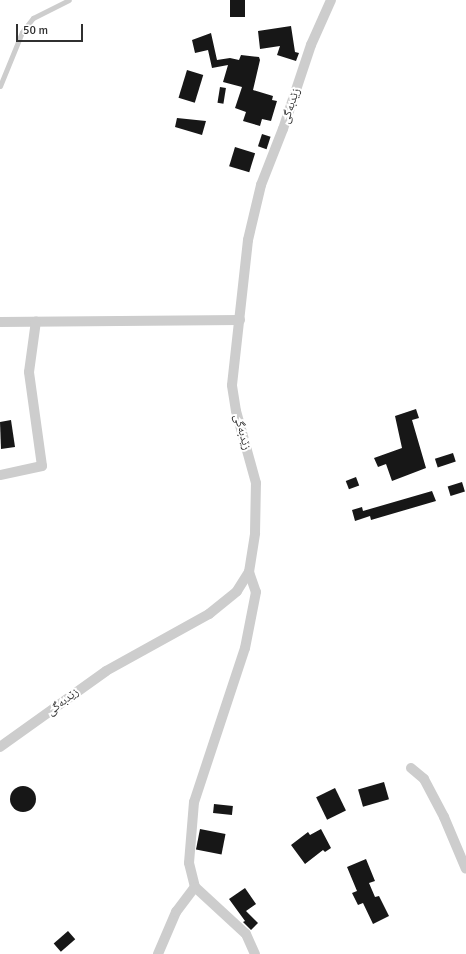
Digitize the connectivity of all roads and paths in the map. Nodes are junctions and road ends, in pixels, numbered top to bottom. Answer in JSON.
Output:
{"nodes":[{"id":1,"x":69,"y":0,"type":"edge"},
{"id":2,"x":331,"y":0,"type":"edge"},
{"id":3,"x":0,"y":86,"type":"edge"},
{"id":4,"x":240,"y":320,"type":"junction"},
{"id":5,"x":36,"y":321,"type":"junction"},
{"id":6,"x":0,"y":322,"type":"edge"},
{"id":7,"x":0,"y":474,"type":"edge"},
{"id":8,"x":249,"y":572,"type":"junction"},
{"id":9,"x":0,"y":747,"type":"edge"},
{"id":10,"x":411,"y":768,"type":"dead end"},
{"id":11,"x":466,"y":869,"type":"edge"},
{"id":12,"x":195,"y":886,"type":"junction"},
{"id":13,"x":158,"y":954,"type":"edge"},
{"id":14,"x":255,"y":954,"type":"edge"}],
"edges":[{"from":1,"to":3,"type":"lane"},
{"from":2,"to":4,"type":"street","name":"زێدبەگی"},
{"from":4,"to":5,"type":"street"},
{"from":4,"to":8,"type":"street","name":"زێدبەگی"},
{"from":5,"to":6,"type":"street"},
{"from":5,"to":7,"type":"street"},
{"from":8,"to":9,"type":"street","name":"زێدبەگی"},
{"from":8,"to":12,"type":"street"},
{"from":10,"to":11,"type":"street"},
{"from":12,"to":13,"type":"street"},
{"from":12,"to":14,"type":"street"}]}
